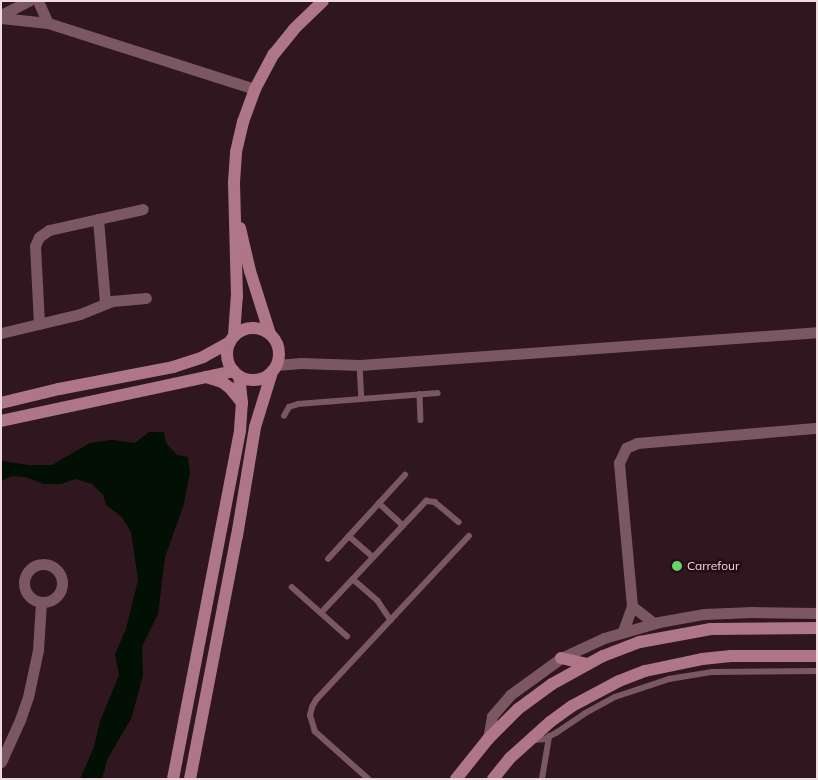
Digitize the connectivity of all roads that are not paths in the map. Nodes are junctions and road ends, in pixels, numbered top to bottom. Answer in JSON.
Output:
{"nodes":[{"id":1,"x":29,"y":1,"type":"edge"},
{"id":2,"x":38,"y":1,"type":"edge"},
{"id":3,"x":323,"y":1,"type":"edge"},
{"id":4,"x":1,"y":16,"type":"edge"},
{"id":5,"x":48,"y":24,"type":"junction"},
{"id":6,"x":255,"y":89,"type":"junction"},
{"id":7,"x":234,"y":205,"type":"junction"},
{"id":8,"x":143,"y":209,"type":"dead end"},
{"id":9,"x":98,"y":219,"type":"junction"},
{"id":10,"x":146,"y":298,"type":"dead end"},
{"id":11,"x":105,"y":302,"type":"junction"},
{"id":12,"x":39,"y":324,"type":"junction"},
{"id":13,"x":817,"y":332,"type":"edge"},
{"id":14,"x":1,"y":333,"type":"edge"},
{"id":15,"x":270,"y":334,"type":"junction"},
{"id":16,"x":232,"y":339,"type":"junction"},
{"id":17,"x":360,"y":365,"type":"junction"},
{"id":18,"x":274,"y":368,"type":"junction"},
{"id":19,"x":236,"y":374,"type":"junction"},
{"id":20,"x":203,"y":377,"type":"junction"},
{"id":21,"x":438,"y":392,"type":"dead end"},
{"id":22,"x":420,"y":394,"type":"junction"},
{"id":23,"x":362,"y":399,"type":"junction"},
{"id":24,"x":1,"y":403,"type":"edge"},
{"id":25,"x":242,"y":403,"type":"junction"},
{"id":26,"x":284,"y":416,"type":"dead end"},
{"id":27,"x":421,"y":420,"type":"dead end"},
{"id":28,"x":1,"y":421,"type":"edge"},
{"id":29,"x":817,"y":428,"type":"edge"},
{"id":30,"x":405,"y":475,"type":"dead end"},
{"id":31,"x":379,"y":503,"type":"junction"},
{"id":32,"x":459,"y":522,"type":"dead end"},
{"id":33,"x":403,"y":525,"type":"junction"},
{"id":34,"x":349,"y":536,"type":"junction"},
{"id":35,"x":469,"y":536,"type":"dead end"},
{"id":36,"x":373,"y":557,"type":"junction"},
{"id":37,"x":328,"y":559,"type":"dead end"},
{"id":38,"x":353,"y":579,"type":"junction"},
{"id":39,"x":292,"y":587,"type":"dead end"},
{"id":40,"x":41,"y":602,"type":"dead end"},
{"id":41,"x":632,"y":606,"type":"junction"},
{"id":42,"x":321,"y":613,"type":"junction"},
{"id":43,"x":817,"y":613,"type":"edge"},
{"id":44,"x":391,"y":620,"type":"junction"},
{"id":45,"x":654,"y":623,"type":"junction"},
{"id":46,"x":817,"y":628,"type":"edge"},
{"id":47,"x":623,"y":630,"type":"junction"},
{"id":48,"x":347,"y":636,"type":"dead end"},
{"id":49,"x":817,"y":656,"type":"edge"},
{"id":50,"x":561,"y":658,"type":"junction"},
{"id":51,"x":586,"y":664,"type":"junction"},
{"id":52,"x":817,"y":671,"type":"edge"},
{"id":53,"x":549,"y":737,"type":"junction"},
{"id":54,"x":488,"y":739,"type":"junction"},
{"id":55,"x":529,"y":739,"type":"junction"},
{"id":56,"x":1,"y":762,"type":"edge"},
{"id":57,"x":456,"y":776,"type":"edge"},
{"id":58,"x":173,"y":779,"type":"edge"},
{"id":59,"x":190,"y":779,"type":"edge"},
{"id":60,"x":368,"y":779,"type":"edge"},
{"id":61,"x":493,"y":779,"type":"edge"},
{"id":62,"x":542,"y":779,"type":"edge"}],
"edges":[{"from":1,"to":4,"type":"street"},
{"from":2,"to":5,"type":"street"},
{"from":3,"to":6,"type":"street"},
{"from":4,"to":5,"type":"street"},
{"from":5,"to":6,"type":"street"},
{"from":6,"to":7,"type":"street"},
{"from":7,"to":15,"type":"street"},
{"from":7,"to":16,"type":"street"},
{"from":8,"to":9,"type":"street"},
{"from":9,"to":11,"type":"street"},
{"from":9,"to":12,"type":"street"},
{"from":10,"to":11,"type":"street"},
{"from":11,"to":12,"type":"street"},
{"from":12,"to":14,"type":"street"},
{"from":13,"to":17,"type":"street"},
{"from":15,"to":16,"type":"street"},
{"from":15,"to":18,"type":"street"},
{"from":16,"to":19,"type":"street"},
{"from":16,"to":24,"type":"street"},
{"from":17,"to":18,"type":"street"},
{"from":17,"to":23,"type":"lane"},
{"from":18,"to":19,"type":"street"},
{"from":18,"to":59,"type":"street"},
{"from":19,"to":20,"type":"street"},
{"from":19,"to":25,"type":"street"},
{"from":20,"to":25,"type":"street"},
{"from":20,"to":28,"type":"street"},
{"from":21,"to":22,"type":"lane"},
{"from":22,"to":23,"type":"lane"},
{"from":22,"to":27,"type":"lane"},
{"from":23,"to":26,"type":"lane"},
{"from":25,"to":58,"type":"street"},
{"from":29,"to":41,"type":"street"},
{"from":30,"to":31,"type":"lane"},
{"from":31,"to":33,"type":"lane"},
{"from":31,"to":34,"type":"lane"},
{"from":32,"to":33,"type":"lane"},
{"from":33,"to":36,"type":"lane"},
{"from":34,"to":36,"type":"lane"},
{"from":34,"to":37,"type":"lane"},
{"from":35,"to":44,"type":"lane"},
{"from":36,"to":38,"type":"lane"},
{"from":38,"to":42,"type":"lane"},
{"from":38,"to":44,"type":"lane"},
{"from":39,"to":42,"type":"lane"},
{"from":40,"to":56,"type":"street"},
{"from":41,"to":45,"type":"street"},
{"from":41,"to":47,"type":"street"},
{"from":42,"to":48,"type":"lane"},
{"from":43,"to":45,"type":"street"},
{"from":44,"to":60,"type":"lane"},
{"from":45,"to":47,"type":"street"},
{"from":46,"to":51,"type":"street"},
{"from":47,"to":50,"type":"street"},
{"from":49,"to":55,"type":"street"},
{"from":50,"to":51,"type":"street"},
{"from":50,"to":54,"type":"street"},
{"from":51,"to":54,"type":"street"},
{"from":52,"to":53,"type":"lane"},
{"from":53,"to":55,"type":"lane"},
{"from":53,"to":62,"type":"lane"},
{"from":54,"to":57,"type":"street"},
{"from":55,"to":61,"type":"street"}]}
